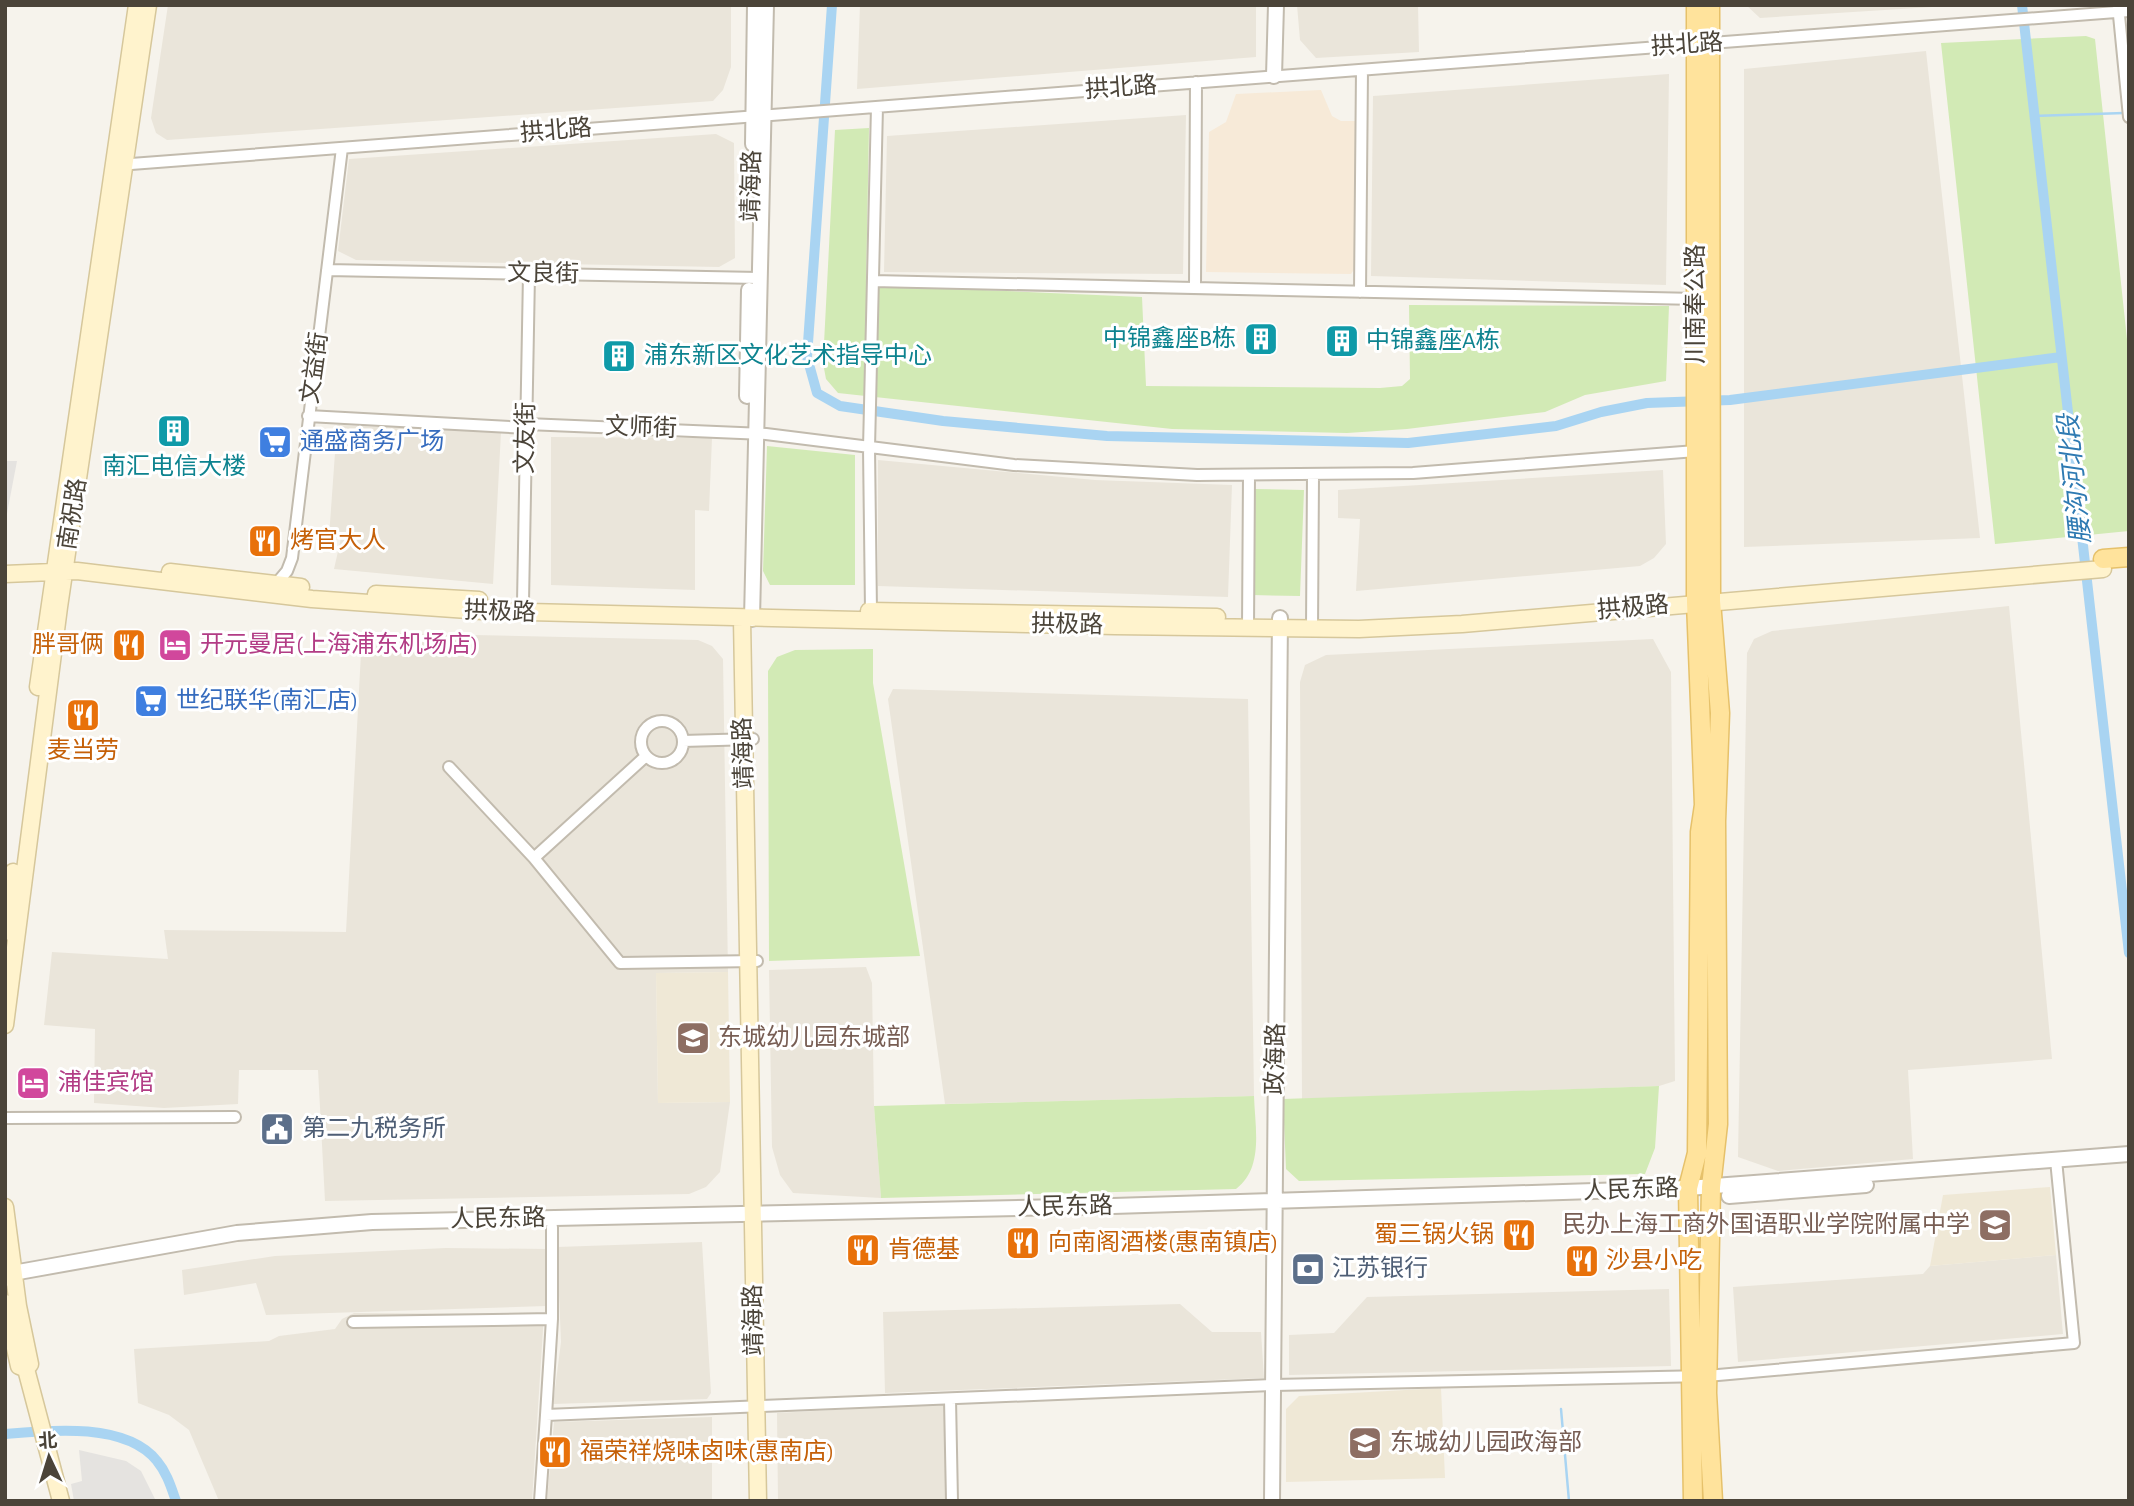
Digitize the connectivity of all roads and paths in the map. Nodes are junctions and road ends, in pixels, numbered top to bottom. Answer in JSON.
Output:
{"nodes":[{"id":1,"x":136,"y":5,"type":"edge"},
{"id":2,"x":148,"y":5,"type":"edge"},
{"id":3,"x":755,"y":5,"type":"edge"},
{"id":4,"x":766,"y":5,"type":"edge"},
{"id":5,"x":1276,"y":5,"type":"edge"},
{"id":6,"x":1696,"y":5,"type":"edge"},
{"id":7,"x":1710,"y":5,"type":"edge"},
{"id":8,"x":2121,"y":9,"type":"edge"},
{"id":9,"x":1704,"y":43,"type":"junction"},
{"id":10,"x":1362,"y":70,"type":"junction"},
{"id":11,"x":1274,"y":76,"type":"junction"},
{"id":12,"x":1196,"y":82,"type":"junction"},
{"id":13,"x":877,"y":107,"type":"junction"},
{"id":14,"x":2128,"y":108,"type":"edge"},
{"id":15,"x":758,"y":116,"type":"junction"},
{"id":16,"x":2129,"y":117,"type":"edge"},
{"id":17,"x":342,"y":148,"type":"junction"},
{"id":18,"x":120,"y":165,"type":"junction"},
{"id":19,"x":327,"y":270,"type":"junction"},
{"id":20,"x":529,"y":274,"type":"junction"},
{"id":21,"x":755,"y":277,"type":"junction"},
{"id":22,"x":873,"y":281,"type":"junction"},
{"id":23,"x":1195,"y":288,"type":"junction"},
{"id":24,"x":1360,"y":292,"type":"junction"},
{"id":25,"x":1696,"y":299,"type":"junction"},
{"id":26,"x":1704,"y":379,"type":"junction"},
{"id":27,"x":308,"y":416,"type":"junction"},
{"id":28,"x":1704,"y":419,"type":"junction"},
{"id":29,"x":527,"y":426,"type":"junction"},
{"id":30,"x":751,"y":433,"type":"junction"},
{"id":31,"x":869,"y":448,"type":"junction"},
{"id":32,"x":1696,"y":451,"type":"junction"},
{"id":33,"x":1249,"y":476,"type":"junction"},
{"id":34,"x":1314,"y":476,"type":"junction"},
{"id":35,"x":2129,"y":556,"type":"edge"},
{"id":36,"x":5,"y":564,"type":"edge"},
{"id":37,"x":2103,"y":564,"type":"junction"},
{"id":38,"x":59,"y":565,"type":"junction"},
{"id":39,"x":2129,"y":567,"type":"edge"},
{"id":40,"x":5,"y":574,"type":"edge"},
{"id":41,"x":276,"y":584,"type":"junction"},
{"id":42,"x":1704,"y":596,"type":"junction"},
{"id":43,"x":523,"y":602,"type":"junction"},
{"id":44,"x":871,"y":611,"type":"junction"},
{"id":45,"x":747,"y":614,"type":"junction"},
{"id":46,"x":1248,"y":622,"type":"junction"},
{"id":47,"x":1280,"y":623,"type":"junction"},
{"id":48,"x":1312,"y":623,"type":"junction"},
{"id":49,"x":748,"y":740,"type":"junction"},
{"id":50,"x":683,"y":741,"type":"junction"},
{"id":51,"x":646,"y":756,"type":"junction"},
{"id":52,"x":449,"y":767,"type":"dead end"},
{"id":53,"x":534,"y":858,"type":"junction"},
{"id":54,"x":5,"y":932,"type":"edge"},
{"id":55,"x":752,"y":962,"type":"junction"},
{"id":56,"x":5,"y":1025,"type":"edge"},
{"id":57,"x":235,"y":1117,"type":"dead end"},
{"id":58,"x":5,"y":1118,"type":"edge"},
{"id":59,"x":2129,"y":1154,"type":"edge"},
{"id":60,"x":2129,"y":1164,"type":"edge"},
{"id":61,"x":2056,"y":1165,"type":"junction"},
{"id":62,"x":1688,"y":1192,"type":"junction"},
{"id":63,"x":1711,"y":1192,"type":"junction"},
{"id":64,"x":1275,"y":1205,"type":"junction"},
{"id":65,"x":5,"y":1207,"type":"edge"},
{"id":66,"x":757,"y":1218,"type":"junction"},
{"id":67,"x":552,"y":1227,"type":"junction"},
{"id":68,"x":10,"y":1279,"type":"edge"},
{"id":69,"x":5,"y":1303,"type":"edge"},
{"id":70,"x":552,"y":1319,"type":"junction"},
{"id":71,"x":353,"y":1322,"type":"dead end"},
{"id":72,"x":26,"y":1369,"type":"junction"},
{"id":73,"x":1699,"y":1376,"type":"junction"},
{"id":74,"x":1274,"y":1385,"type":"junction"},
{"id":75,"x":950,"y":1399,"type":"junction"},
{"id":76,"x":761,"y":1407,"type":"junction"},
{"id":77,"x":546,"y":1415,"type":"junction"},
{"id":78,"x":61,"y":1501,"type":"edge"},
{"id":79,"x":540,"y":1501,"type":"edge"},
{"id":80,"x":758,"y":1501,"type":"edge"},
{"id":81,"x":768,"y":1501,"type":"edge"},
{"id":82,"x":952,"y":1501,"type":"edge"},
{"id":83,"x":1272,"y":1501,"type":"edge"},
{"id":84,"x":1693,"y":1501,"type":"edge"},
{"id":85,"x":1713,"y":1501,"type":"edge"}],
"edges":[{"from":1,"to":18,"type":"main road","name":"南祝路"},
{"from":2,"to":18,"type":"main road","name":"南祝路"},
{"from":3,"to":15,"type":"street","name":"靖海路"},
{"from":4,"to":15,"type":"street","name":"靖海路"},
{"from":5,"to":11,"type":"street"},
{"from":6,"to":9,"type":"main road","name":"川南奉公路"},
{"from":7,"to":9,"type":"main road","name":"川南奉公路"},
{"from":8,"to":9,"type":"street","name":"拱北路"},
{"from":8,"to":14,"type":"street"},
{"from":9,"to":10,"type":"street","name":"拱北路"},
{"from":9,"to":25,"type":"main road","name":"川南奉公路"},
{"from":9,"to":26,"type":"main road","name":"川南奉公路"},
{"from":10,"to":11,"type":"street","name":"拱北路"},
{"from":10,"to":24,"type":"street"},
{"from":11,"to":12,"type":"street","name":"拱北路"},
{"from":12,"to":13,"type":"street","name":"拱北路"},
{"from":12,"to":23,"type":"street"},
{"from":13,"to":15,"type":"street","name":"拱北路"},
{"from":13,"to":22,"type":"street"},
{"from":14,"to":16,"type":"street"},
{"from":15,"to":17,"type":"street","name":"拱北路"},
{"from":15,"to":21,"type":"street","name":"靖海路"},
{"from":17,"to":18,"type":"street","name":"拱北路"},
{"from":17,"to":19,"type":"street","name":"文益街"},
{"from":18,"to":38,"type":"main road","name":"南祝路"},
{"from":19,"to":20,"type":"street","name":"文良街"},
{"from":19,"to":27,"type":"street","name":"文益街"},
{"from":20,"to":21,"type":"street","name":"文良街"},
{"from":20,"to":29,"type":"street","name":"文友街"},
{"from":21,"to":30,"type":"street","name":"靖海路"},
{"from":22,"to":23,"type":"street"},
{"from":22,"to":31,"type":"street"},
{"from":23,"to":24,"type":"street"},
{"from":24,"to":25,"type":"street"},
{"from":25,"to":26,"type":"main road","name":"川南奉公路"},
{"from":26,"to":28,"type":"main road","name":"川南奉公路"},
{"from":27,"to":29,"type":"street","name":"文师街"},
{"from":27,"to":41,"type":"street","name":"文益街"},
{"from":28,"to":32,"type":"main road","name":"川南奉公路"},
{"from":28,"to":42,"type":"main road","name":"川南奉公路"},
{"from":29,"to":30,"type":"street","name":"文师街"},
{"from":29,"to":43,"type":"street","name":"文友街"},
{"from":30,"to":31,"type":"street","name":"文师街"},
{"from":30,"to":45,"type":"street","name":"靖海路"},
{"from":31,"to":33,"type":"street","name":"文师街"},
{"from":31,"to":44,"type":"street"},
{"from":32,"to":34,"type":"street","name":"文师街"},
{"from":32,"to":42,"type":"main road","name":"川南奉公路"},
{"from":33,"to":34,"type":"street","name":"文师街"},
{"from":33,"to":46,"type":"street"},
{"from":34,"to":48,"type":"street"},
{"from":35,"to":37,"type":"main road","name":"拱极路"},
{"from":36,"to":38,"type":"main road","name":"拱极路"},
{"from":37,"to":39,"type":"main road","name":"拱极路"},
{"from":37,"to":42,"type":"main road","name":"拱极路"},
{"from":38,"to":40,"type":"main road","name":"拱极路"},
{"from":38,"to":41,"type":"main road","name":"拱极路"},
{"from":38,"to":45,"type":"main road","name":"拱极路"},
{"from":38,"to":54,"type":"main road","name":"南祝路"},
{"from":38,"to":56,"type":"main road","name":"南祝路"},
{"from":41,"to":43,"type":"main road","name":"拱极路"},
{"from":42,"to":48,"type":"main road","name":"拱极路"},
{"from":42,"to":62,"type":"main road"},
{"from":42,"to":63,"type":"main road"},
{"from":43,"to":45,"type":"main road","name":"拱极路"},
{"from":44,"to":45,"type":"main road","name":"拱极路"},
{"from":44,"to":46,"type":"main road","name":"拱极路"},
{"from":45,"to":46,"type":"main road","name":"拱极路"},
{"from":45,"to":49,"type":"main road","name":"靖海路"},
{"from":46,"to":47,"type":"main road","name":"拱极路"},
{"from":47,"to":48,"type":"main road","name":"拱极路"},
{"from":47,"to":64,"type":"street","name":"政海路"},
{"from":49,"to":50,"type":"street"},
{"from":49,"to":55,"type":"main road","name":"靖海路"},
{"from":50,"to":51,"type":"street"},
{"from":50,"to":51,"type":"street"},
{"from":51,"to":53,"type":"street"},
{"from":52,"to":53,"type":"street"},
{"from":53,"to":55,"type":"street"},
{"from":55,"to":66,"type":"main road","name":"靖海路"},
{"from":57,"to":58,"type":"street"},
{"from":59,"to":61,"type":"street","name":"人民东路"},
{"from":60,"to":61,"type":"street","name":"人民东路"},
{"from":61,"to":63,"type":"street","name":"人民东路"},
{"from":61,"to":73,"type":"street"},
{"from":62,"to":63,"type":"street","name":"人民东路"},
{"from":62,"to":64,"type":"street","name":"人民东路"},
{"from":62,"to":73,"type":"main road"},
{"from":63,"to":73,"type":"main road"},
{"from":64,"to":66,"type":"street","name":"人民东路"},
{"from":64,"to":74,"type":"street","name":"政海路"},
{"from":65,"to":68,"type":"main road"},
{"from":66,"to":67,"type":"street","name":"人民东路"},
{"from":66,"to":68,"type":"street","name":"人民东路"},
{"from":66,"to":76,"type":"main road","name":"靖海路"},
{"from":67,"to":68,"type":"street","name":"人民东路"},
{"from":67,"to":70,"type":"street"},
{"from":68,"to":72,"type":"main road"},
{"from":69,"to":72,"type":"main road"},
{"from":70,"to":71,"type":"street"},
{"from":70,"to":77,"type":"street"},
{"from":72,"to":78,"type":"main road"},
{"from":73,"to":74,"type":"street"},
{"from":73,"to":84,"type":"main road"},
{"from":73,"to":85,"type":"main road"},
{"from":74,"to":75,"type":"street"},
{"from":74,"to":83,"type":"street","name":"政海路"},
{"from":75,"to":76,"type":"street"},
{"from":75,"to":82,"type":"street"},
{"from":76,"to":77,"type":"street"},
{"from":76,"to":80,"type":"main road","name":"靖海路"},
{"from":76,"to":81,"type":"main road","name":"靖海路"},
{"from":77,"to":79,"type":"street"}]}
